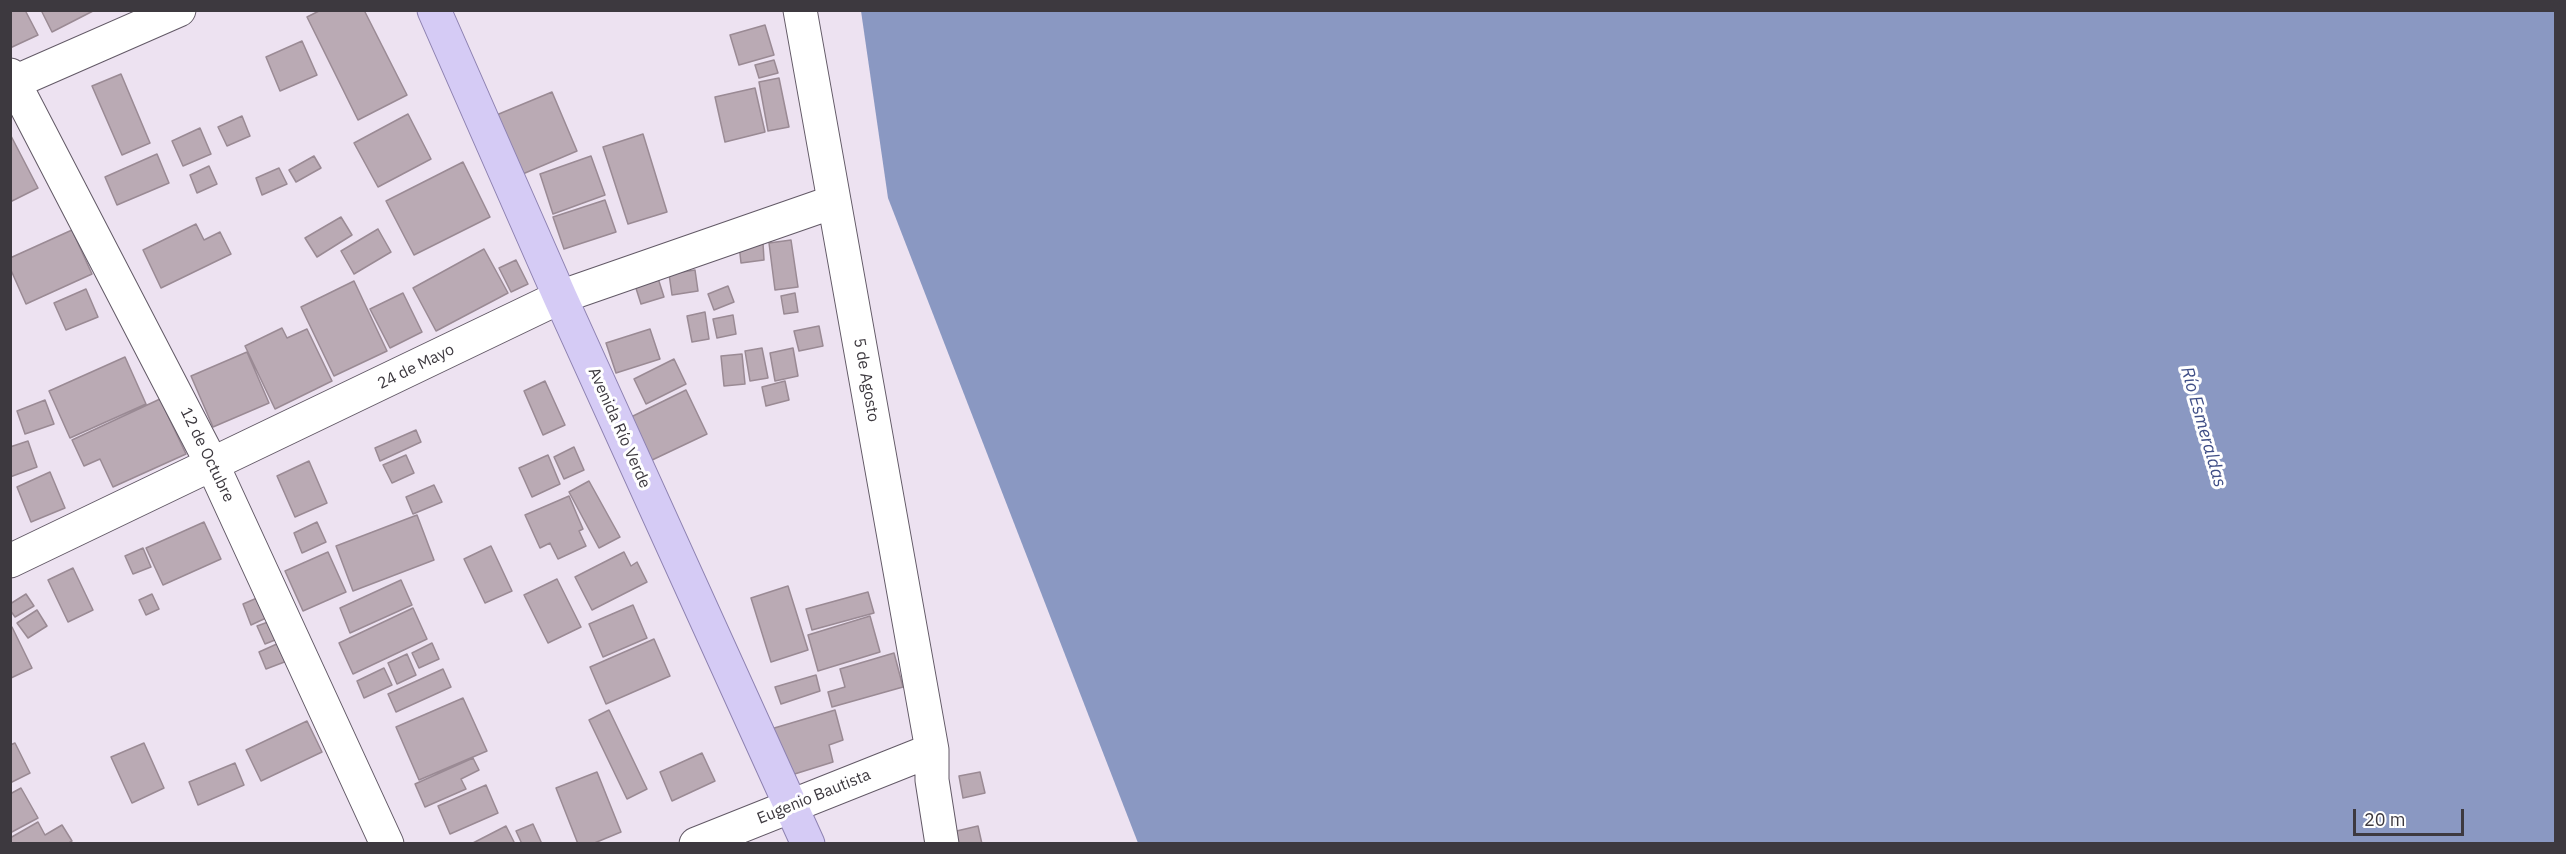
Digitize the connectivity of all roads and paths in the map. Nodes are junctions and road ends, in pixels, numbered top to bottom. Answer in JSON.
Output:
{"nodes":[{"id":1,"x":179,"y":10,"type":"edge"},
{"id":2,"x":434,"y":10,"type":"edge"},
{"id":3,"x":800,"y":10,"type":"edge"},
{"id":4,"x":12,"y":81,"type":"edge"},
{"id":5,"x":833,"y":202,"type":"junction"},
{"id":6,"x":560,"y":297,"type":"junction"},
{"id":7,"x":213,"y":466,"type":"junction"},
{"id":8,"x":10,"y":561,"type":"edge"},
{"id":9,"x":932,"y":750,"type":"junction"},
{"id":10,"x":790,"y":807,"type":"junction"},
{"id":11,"x":387,"y":843,"type":"edge"},
{"id":12,"x":696,"y":843,"type":"edge"},
{"id":13,"x":808,"y":843,"type":"edge"},
{"id":14,"x":942,"y":843,"type":"edge"}],
"edges":[{"from":1,"to":4,"type":"street"},
{"from":2,"to":6,"type":"main road","name":"Avenida Río Verde"},
{"from":3,"to":5,"type":"street","name":"5 de Agosto"},
{"from":4,"to":7,"type":"street","name":"12 de Octubre"},
{"from":5,"to":6,"type":"street","name":"24 de Mayo"},
{"from":5,"to":9,"type":"street","name":"5 de Agosto"},
{"from":6,"to":7,"type":"street","name":"24 de Mayo"},
{"from":6,"to":10,"type":"main road","name":"Avenida Río Verde"},
{"from":7,"to":8,"type":"street","name":"24 de Mayo"},
{"from":7,"to":11,"type":"street","name":"12 de Octubre"},
{"from":9,"to":10,"type":"street","name":"Eugenio Bautista"},
{"from":9,"to":14,"type":"street","name":"5 de Agosto"},
{"from":10,"to":12,"type":"street","name":"Eugenio Bautista"},
{"from":10,"to":13,"type":"main road","name":"Avenida Río Verde"}]}
